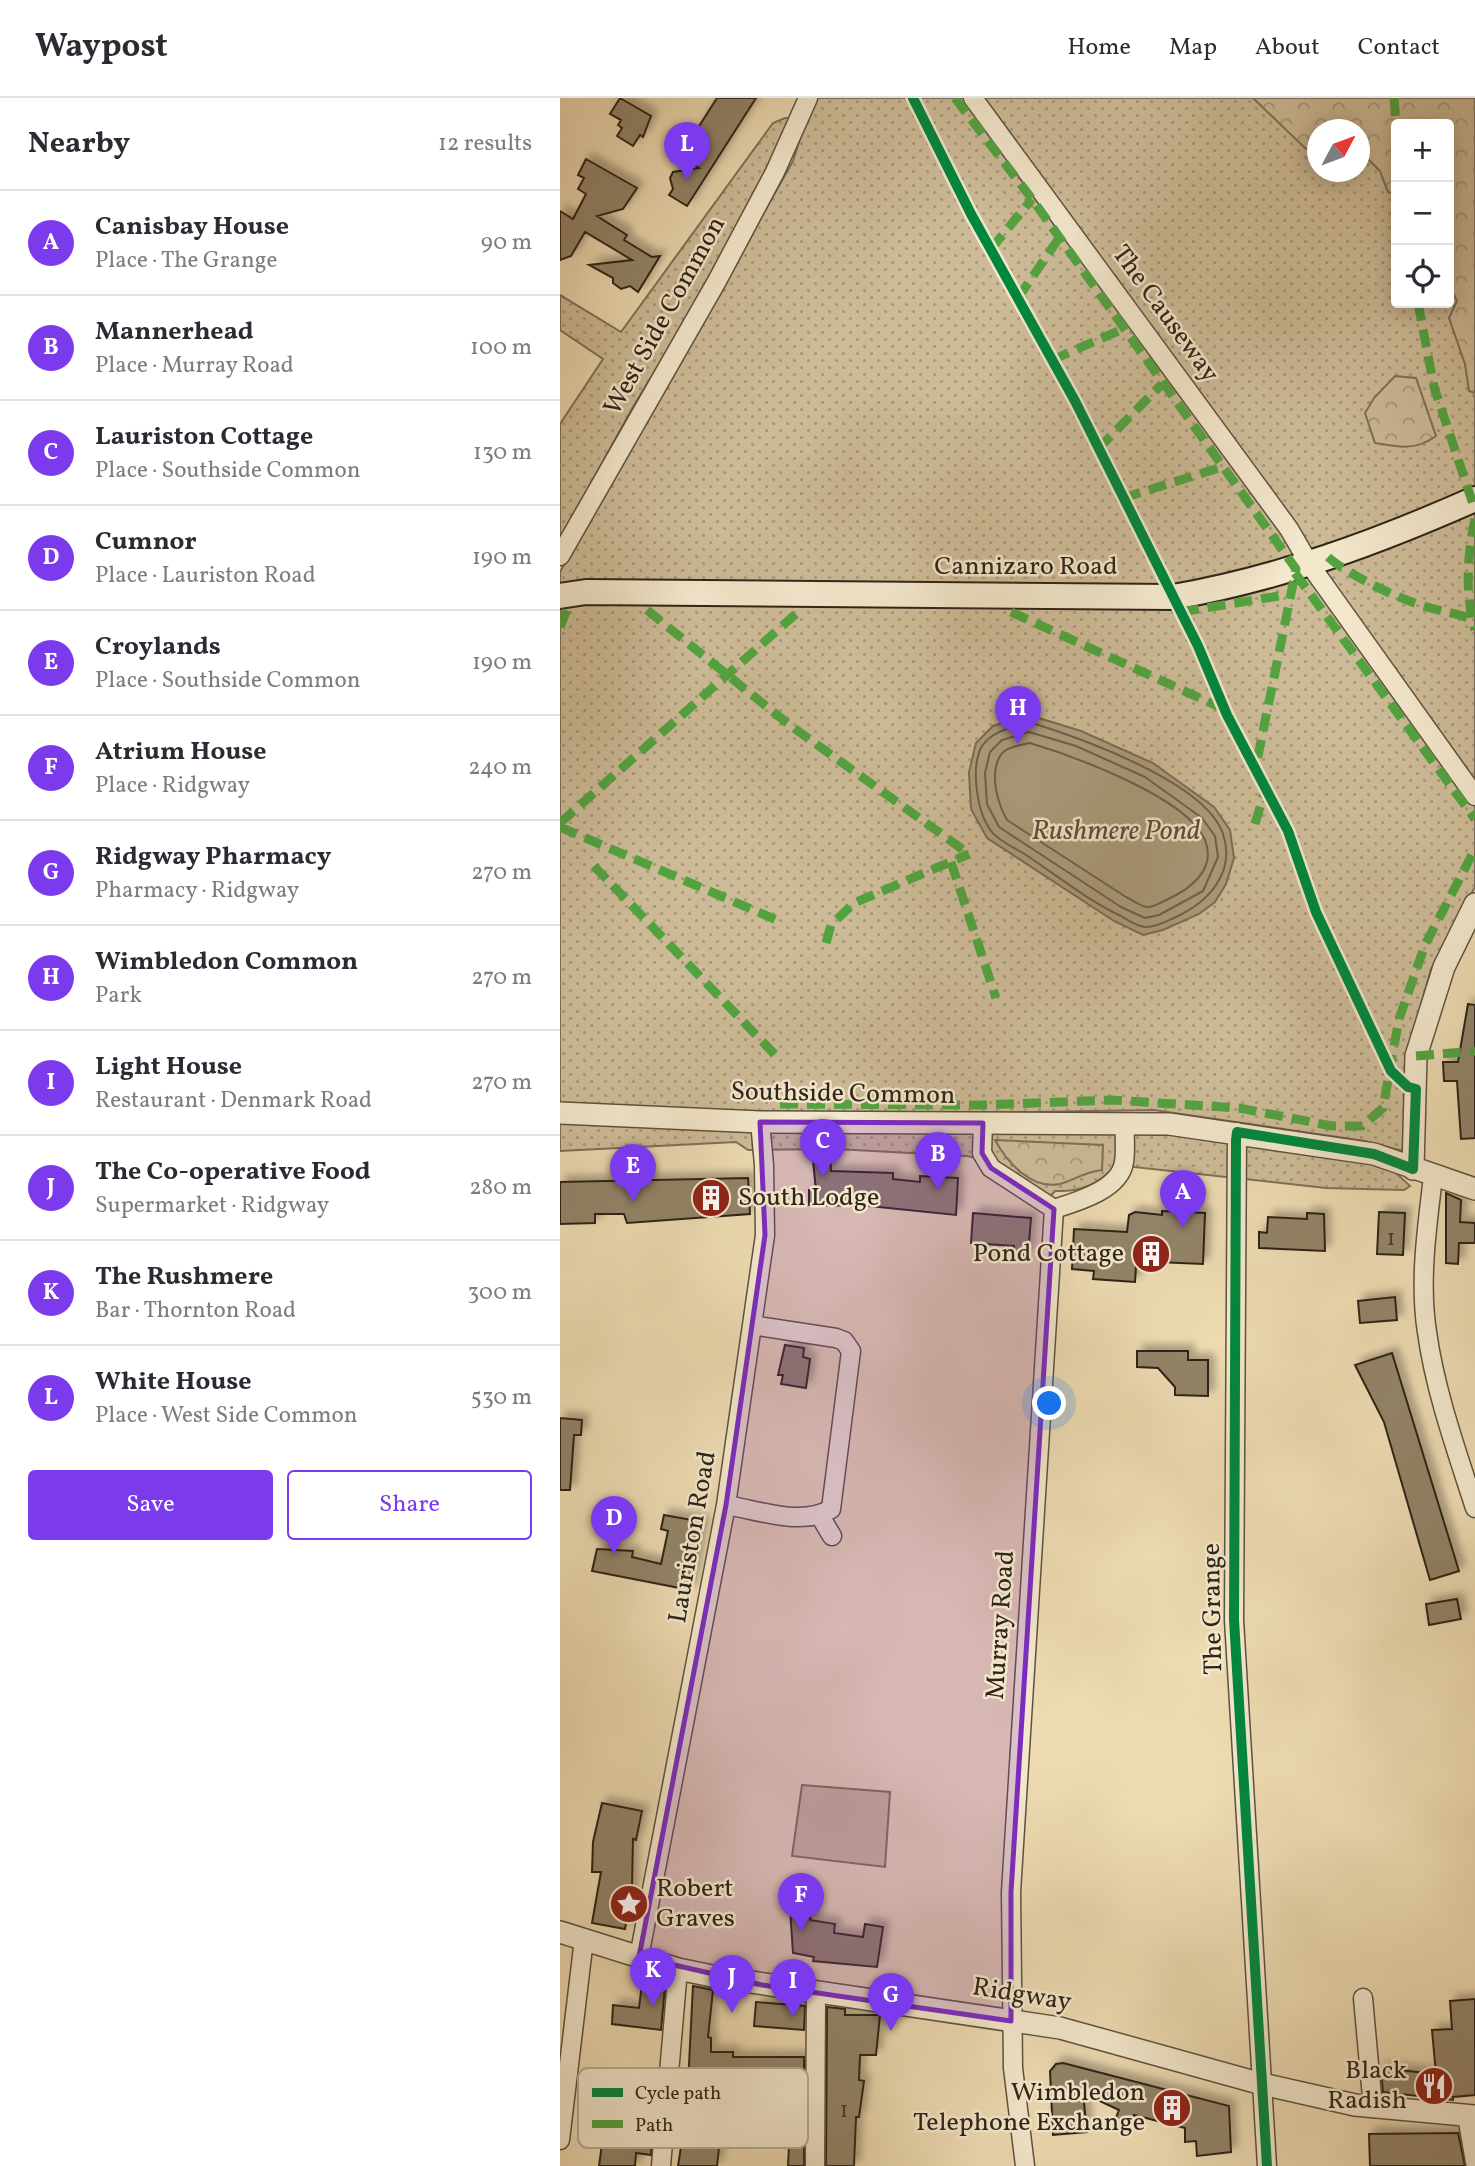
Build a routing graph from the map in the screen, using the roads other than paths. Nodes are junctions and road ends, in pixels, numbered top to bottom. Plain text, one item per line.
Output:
1 (808, 98) edge
2 (973, 98) edge
3 (1475, 499) edge
4 (560, 556) edge
5 (1310, 565) junction
6 (560, 596) edge
7 (1475, 796) edge
8 (1475, 905) edge
9 (560, 1113) edge
10 (760, 1122) junction
11 (983, 1123) junction
12 (1125, 1124) junction
13 (1237, 1132) junction
14 (1413, 1169) junction
15 (1433, 1177) junction
16 (1475, 1189) edge
17 (1054, 1209) junction
18 (752, 1325) junction
19 (726, 1505) junction
20 (1475, 1508) edge
21 (820, 1516) junction
22 (832, 1536) dead end
23 (560, 1932) edge
24 (584, 1939) junction
25 (639, 1957) junction
26 (678, 1969) junction
27 (816, 1994) junction
28 (1363, 1998) dead end
29 (1011, 2021) junction
30 (672, 2068) edge
31 (1262, 2084) junction
32 (1373, 2108) junction
33 (1471, 2116) edge
34 (560, 2140) edge
35 (663, 2148) edge
36 (1475, 2162) edge
37 (661, 2166) edge
38 (815, 2166) edge
39 (1025, 2166) edge
40 (1266, 2166) edge

1 - 4 street, West Side Common
2 - 5 street, The Causeway
3 - 5 main road, Cannizaro Road
5 - 6 main road, Cannizaro Road
5 - 7 street, The Causeway
8 - 14 street
9 - 10 street, Southside Common
10 - 11 street, Southside Common
10 - 18 street, Lauriston Road
11 - 12 street, Southside Common
11 - 17 street
12 - 13 street, Southside Common
12 - 17 street
13 - 14 street, Southside Common
13 - 31 street, The Grange
14 - 15 street, Southside Common
15 - 16 street, Southside Common
15 - 20 street
17 - 29 street, Murray Road
18 - 19 street, Lauriston Road
18 - 21 street
19 - 21 street
19 - 25 street, Lauriston Road
21 - 22 street
23 - 24 street, Ridgway
24 - 25 street, Ridgway
24 - 34 street
25 - 26 street, Ridgway
26 - 27 street, Ridgway
26 - 30 street
27 - 29 street, Ridgway
27 - 38 street
28 - 32 street
29 - 31 street, Ridgway
29 - 39 street, Murray Road
31 - 32 street, Ridgway
31 - 40 street, The Grange
32 - 33 street, Ridgway
33 - 36 street
35 - 37 street

